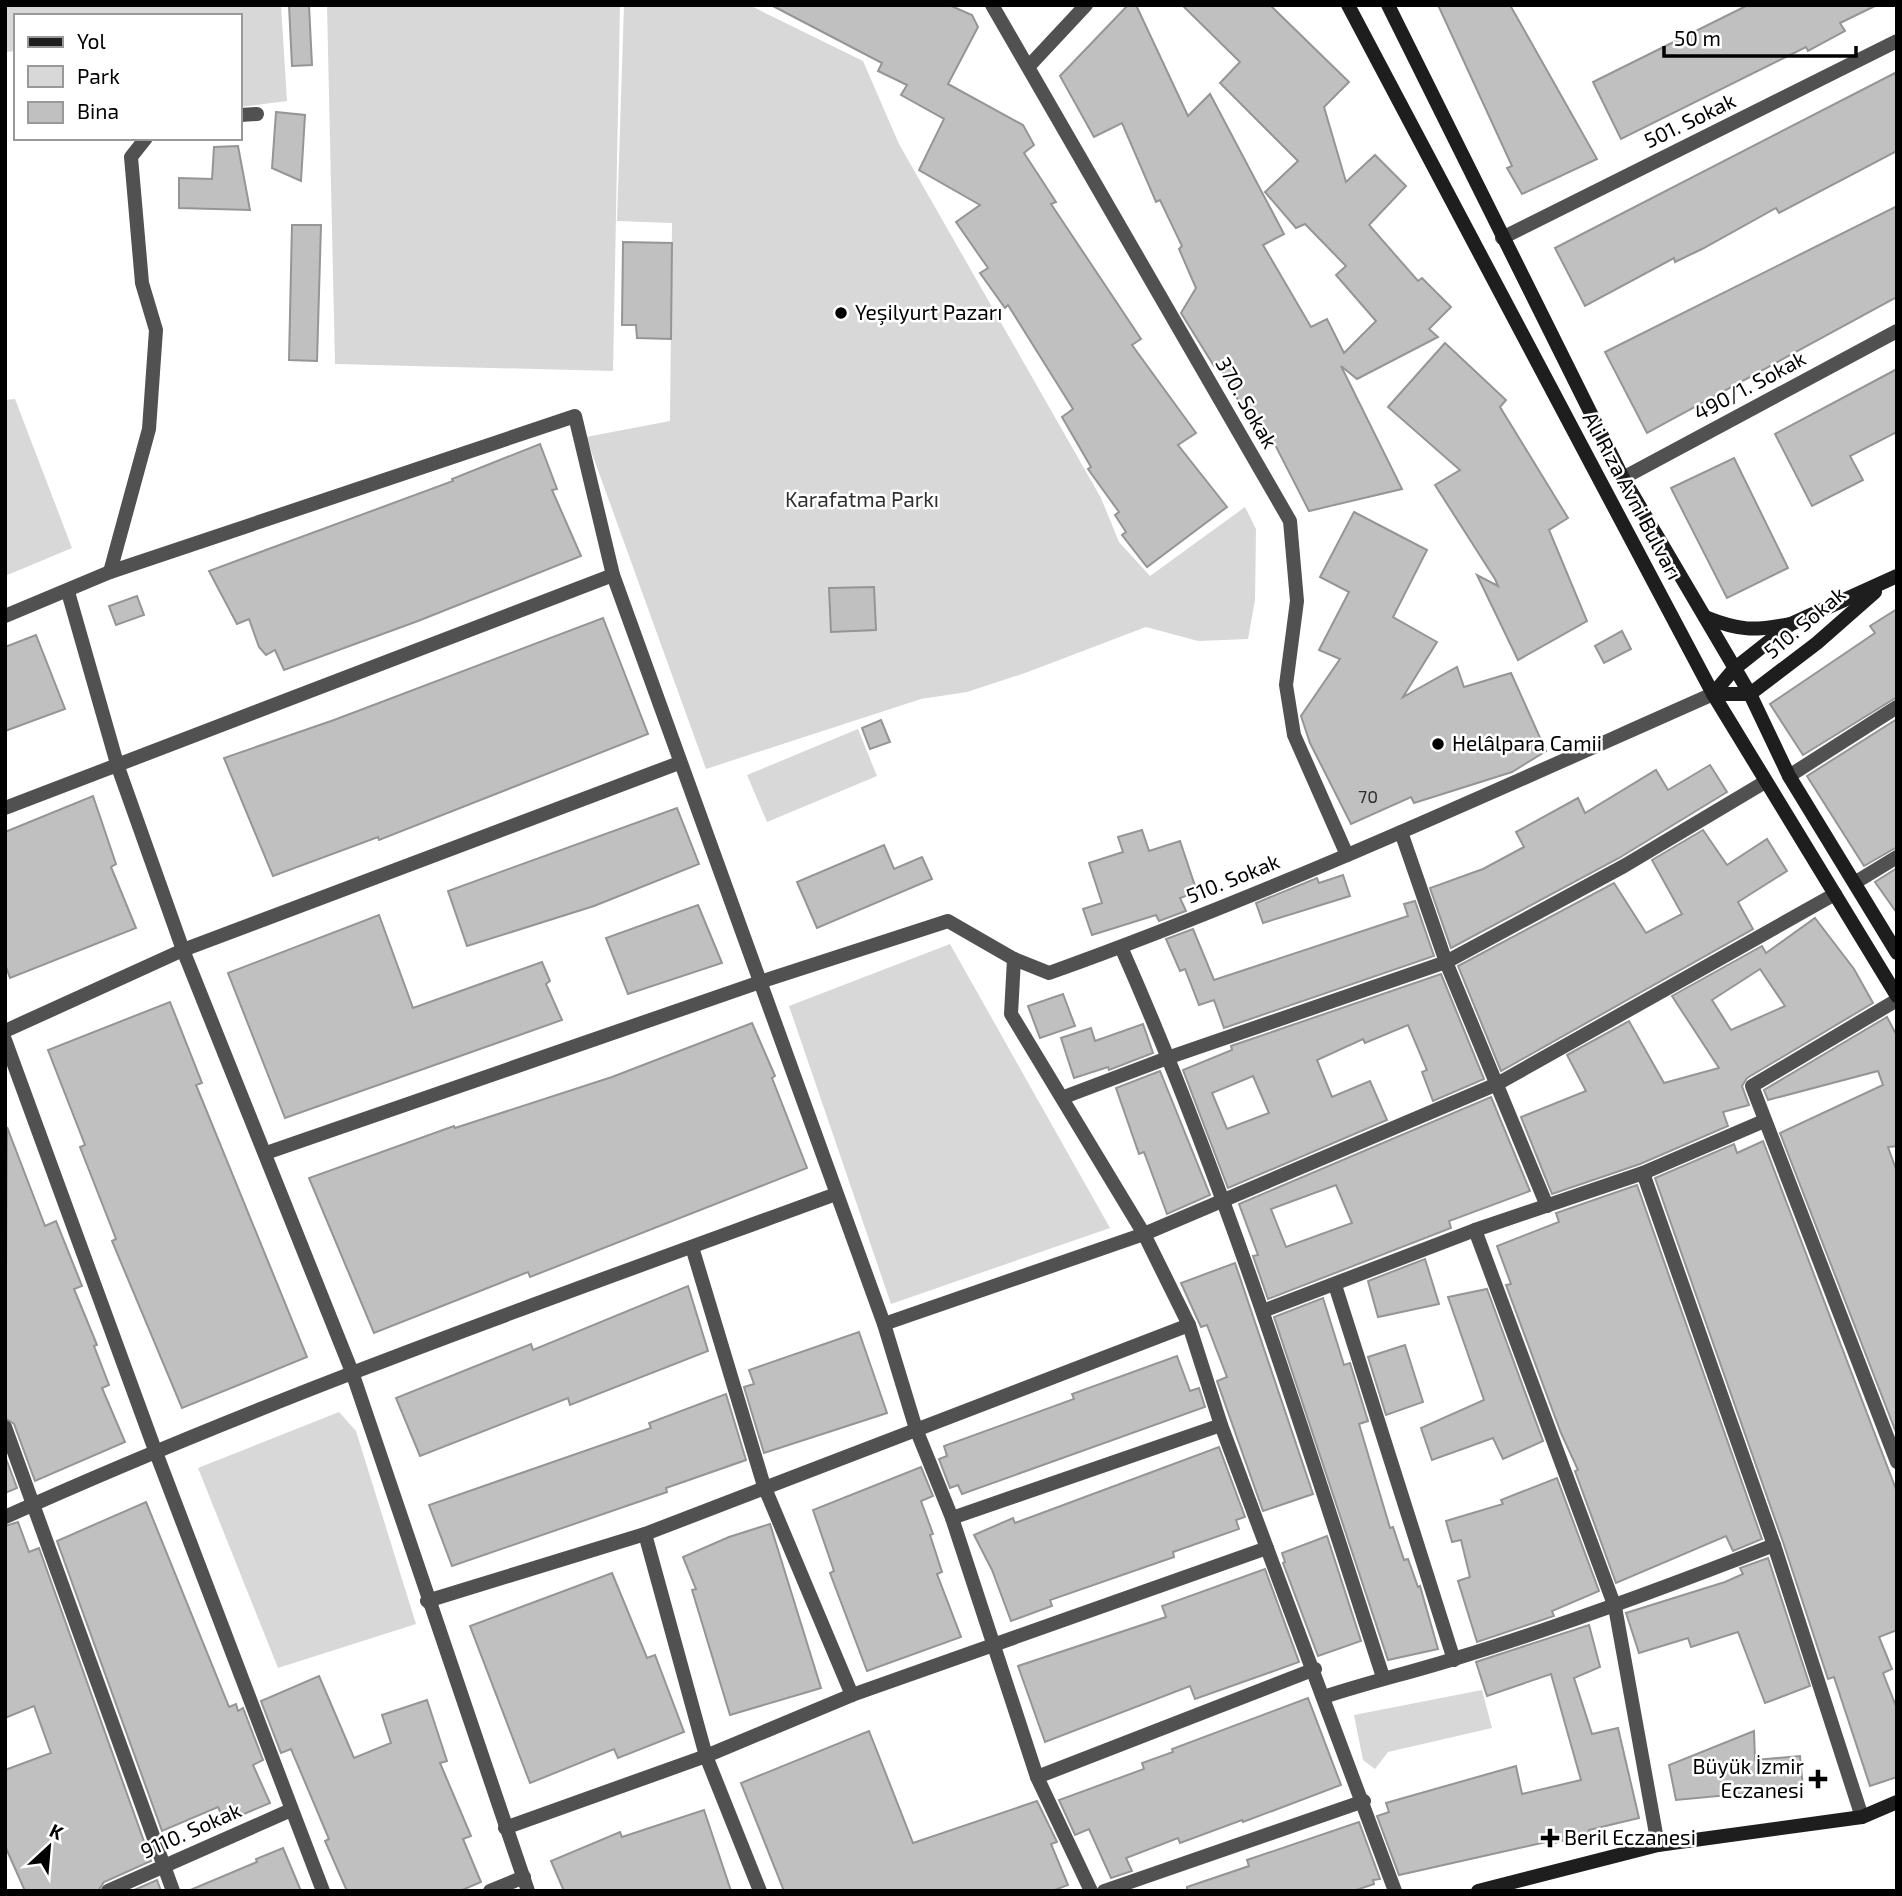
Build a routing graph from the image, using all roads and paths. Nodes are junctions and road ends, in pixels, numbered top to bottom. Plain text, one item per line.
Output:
1 (992, 5) edge
2 (1086, 5) edge
3 (1348, 5) edge
4 (1388, 5) edge
5 (1897, 41) edge
6 (1028, 66) junction
7 (257, 114) dead end
8 (242, 116) edge
9 (144, 140) edge
10 (1502, 238) junction
11 (1897, 331) edge
12 (1623, 478) junction
13 (110, 572) junction
14 (613, 575) junction
15 (1892, 579) edge
16 (68, 592) junction
17 (5, 616) edge
18 (1706, 617) junction
19 (1791, 624) junction
20 (1734, 669) junction
21 (1713, 694) junction
22 (1750, 694) junction
23 (1897, 707) edge
24 (679, 763) junction
25 (118, 767) junction
26 (1789, 776) junction
27 (1765, 782) junction
28 (5, 808) edge
29 (1401, 832) junction
30 (1347, 855) junction
31 (1897, 857) edge
32 (1856, 882) junction
33 (1835, 894) junction
34 (1121, 947) junction
35 (183, 950) junction
36 (1897, 953) edge
37 (1014, 959) junction
38 (1446, 962) junction
39 (763, 981) junction
40 (1897, 998) edge
41 (5, 1031) edge
42 (5, 1040) edge
43 (1170, 1057) junction
44 (1497, 1084) junction
45 (1064, 1097) junction
46 (1764, 1121) junction
47 (266, 1153) junction
48 (1643, 1173) junction
49 (836, 1194) junction
50 (1222, 1201) junction
51 (1546, 1206) junction
52 (1475, 1230) junction
53 (1144, 1234) junction
54 (692, 1247) junction
55 (1335, 1285) junction
56 (1263, 1311) junction
57 (884, 1324) junction
58 (1189, 1325) junction
59 (352, 1372) junction
60 (1221, 1425) junction
61 (5, 1427) edge
62 (916, 1429) junction
63 (155, 1450) junction
64 (1897, 1462) edge
65 (764, 1486) junction
66 (33, 1504) junction
67 (5, 1517) edge
68 (952, 1518) junction
69 (645, 1534) junction
70 (1774, 1545) junction
71 (1267, 1548) junction
72 (428, 1601) junction
73 (1615, 1607) junction
74 (996, 1646) junction
75 (1454, 1660) junction
76 (1315, 1669) junction
77 (1383, 1677) junction
78 (852, 1695) junction
79 (1324, 1697) junction
80 (706, 1756) junction
81 (1037, 1777) junction
82 (1364, 1801) junction
83 (1897, 1802) edge
84 (291, 1810) junction
85 (1862, 1816) junction
86 (505, 1828) junction
87 (1658, 1845) junction
88 (164, 1866) junction
89 (526, 1884) edge
90 (108, 1891) edge
91 (173, 1891) edge
92 (323, 1891) edge
93 (490, 1891) edge
94 (760, 1891) edge
95 (1091, 1891) edge
96 (1104, 1891) edge
97 (1395, 1891) edge
98 (1478, 1891) edge

1 - 6 street, 370. Sokak
2 - 6 street
3 - 21 main road, Ali Rıza Avni Bulvarı
4 - 10 main road, Ali Rıza Avni Bulvarı
5 - 10 street, 501. Sokak
6 - 30 street, 370. Sokak
7 - 8 street
9 - 13 street
10 - 12 main road, Ali Rıza Avni Bulvarı
11 - 12 street, 490/1. Sokak
12 - 18 main road, Ali Rıza Avni Bulvarı
13 - 14 street
13 - 16 street
14 - 24 street
14 - 25 street
15 - 19 main road, 510. Sokak
15 - 22 main road, 510. Sokak
16 - 17 street
16 - 25 street
18 - 19 main road
18 - 20 main road, Ali Rıza Avni Bulvarı
19 - 20 main road, 510. Sokak
20 - 21 main road, 510. Sokak
20 - 22 main road, Ali Rıza Avni Bulvarı
21 - 22 main road
21 - 27 main road, Ali Rıza Avni Bulvarı
21 - 29 street, 510. Sokak
22 - 26 main road, Ali Rıza Avni Bulvarı
23 - 26 street
24 - 35 street
24 - 39 street
25 - 28 street
25 - 35 street
26 - 32 main road, Ali Rıza Avni Bulvarı
27 - 33 main road, Ali Rıza Avni Bulvarı
27 - 38 street
29 - 30 street, 510. Sokak
29 - 38 street
30 - 34 street, 510. Sokak
31 - 32 street
32 - 36 main road, Ali Rıza Avni Bulvarı
33 - 40 main road, Ali Rıza Avni Bulvarı
33 - 44 street
34 - 37 street, 510. Sokak
34 - 43 street
35 - 41 street
35 - 47 street
37 - 39 street, 510. Sokak
37 - 45 street
38 - 43 street
38 - 44 street
39 - 47 street, 510. Sokak
39 - 49 street
40 - 46 street
42 - 63 street
43 - 45 street
43 - 50 street
44 - 50 street
44 - 51 street
45 - 53 street
46 - 48 street
46 - 64 street
47 - 59 street
48 - 51 street
48 - 70 street
49 - 54 street
49 - 57 street
50 - 53 street
50 - 56 street
51 - 52 street
52 - 55 street
52 - 73 street
53 - 57 street
53 - 58 street
54 - 59 street
54 - 65 street
55 - 56 street
55 - 75 street
56 - 77 street
57 - 62 street
58 - 60 street
58 - 62 street
59 - 63 street
59 - 72 street
60 - 68 street
60 - 71 street
61 - 66 street
62 - 65 street
62 - 68 street
63 - 66 street
63 - 84 street
65 - 69 street
65 - 78 street
66 - 67 street
66 - 88 street
68 - 74 street
69 - 72 street
69 - 80 street
70 - 73 street
70 - 85 street
71 - 74 street
71 - 76 street
72 - 86 street
73 - 75 street
73 - 87 street
74 - 78 street
74 - 81 street
75 - 77 street
76 - 79 street
76 - 81 street
77 - 79 street
78 - 80 street
79 - 82 street
80 - 86 street
80 - 94 street
81 - 95 street
82 - 96 street
82 - 97 street
83 - 85 main road
84 - 88 street, 9110. Sokak
84 - 92 street
85 - 87 main road
86 - 89 street
87 - 98 main road
88 - 90 street, 9110. Sokak
88 - 91 street
89 - 93 street

